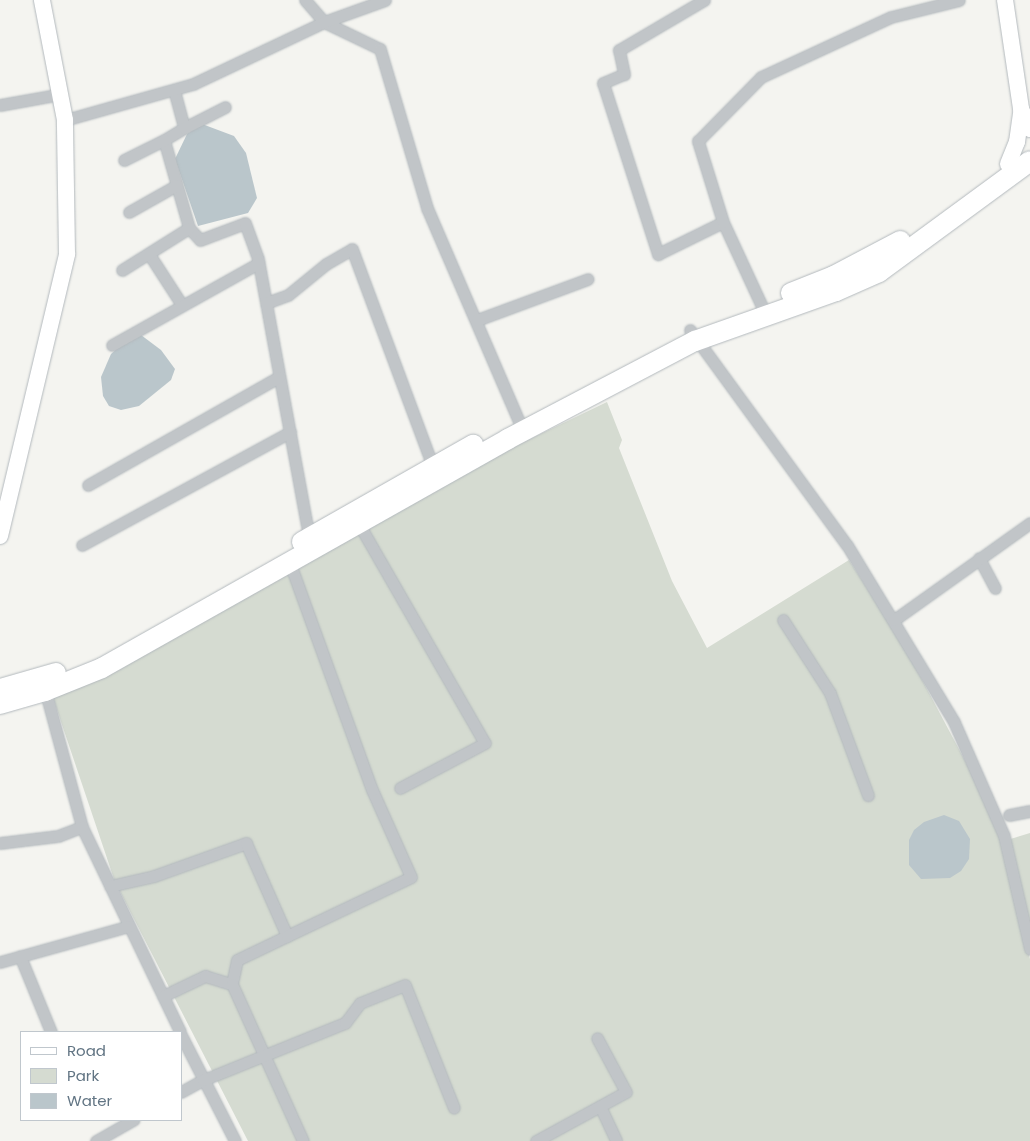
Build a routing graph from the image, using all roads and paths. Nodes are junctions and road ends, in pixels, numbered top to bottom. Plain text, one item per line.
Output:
1 (42, 0) edge
2 (305, 0) edge
3 (385, 0) edge
4 (704, 0) edge
5 (958, 0) edge
6 (1005, 0) edge
7 (324, 22) junction
8 (174, 90) junction
9 (62, 94) junction
10 (0, 105) edge
11 (225, 107) dead end
12 (1021, 109) junction
13 (65, 120) junction
14 (184, 128) junction
15 (1030, 129) edge
16 (164, 140) junction
17 (1030, 149) edge
18 (124, 160) dead end
19 (1030, 161) edge
20 (1008, 164) junction
21 (177, 185) junction
22 (129, 212) dead end
23 (723, 222) junction
24 (189, 228) junction
25 (148, 254) junction
26 (259, 263) junction
27 (122, 270) dead end
28 (588, 279) dead end
29 (266, 303) junction
30 (182, 306) junction
31 (763, 309) junction
32 (477, 320) junction
33 (693, 335) junction
34 (112, 345) dead end
35 (279, 377) junction
36 (520, 426) junction
37 (290, 432) junction
38 (433, 467) junction
39 (88, 485) dead end
40 (356, 519) junction
41 (1030, 523) edge
42 (0, 534) edge
43 (310, 537) junction
44 (82, 545) dead end
45 (979, 558) junction
46 (290, 564) junction
47 (995, 588) dead end
48 (783, 620) dead end
49 (894, 620) junction
50 (44, 684) junction
51 (0, 689) edge
52 (0, 704) edge
53 (400, 788) dead end
54 (868, 795) dead end
55 (1030, 811) edge
56 (1008, 816) dead end
57 (82, 827) junction
58 (0, 843) edge
59 (110, 886) junction
60 (129, 926) junction
61 (287, 936) junction
62 (1030, 949) edge
63 (20, 956) junction
64 (0, 962) edge
65 (232, 984) junction
66 (163, 996) junction
67 (51, 1031) edge
68 (180, 1031) edge
69 (182, 1036) edge
70 (597, 1038) dead end
71 (264, 1054) junction
72 (203, 1080) junction
73 (182, 1091) edge
74 (600, 1106) junction
75 (454, 1108) dead end
76 (131, 1121) edge
77 (96, 1141) edge
78 (235, 1141) edge
79 (303, 1141) edge
80 (536, 1141) edge
81 (616, 1141) edge

1 - 9 street
2 - 7 street
3 - 7 street
4 - 23 street
5 - 23 street
6 - 12 street
7 - 8 street
7 - 32 street
8 - 13 street
8 - 14 street
9 - 10 street
9 - 13 street
11 - 14 street
12 - 15 street
12 - 20 street
13 - 42 street
14 - 16 street
16 - 18 street
16 - 21 street
17 - 20 highway
19 - 31 highway
20 - 31 highway
21 - 22 street
21 - 24 street
23 - 31 street
24 - 25 street
24 - 26 street
25 - 27 street
25 - 30 street
26 - 29 street
26 - 30 street
28 - 32 street
29 - 35 street
29 - 38 street
30 - 34 street
31 - 33 highway
32 - 36 street
33 - 36 highway
33 - 49 street
35 - 37 street
35 - 39 street
36 - 38 highway
36 - 40 highway
37 - 43 street
37 - 44 street
38 - 40 highway
40 - 43 highway
40 - 46 highway
40 - 53 street
41 - 45 street
43 - 50 highway
45 - 47 street
45 - 49 street
46 - 50 highway
46 - 61 street
48 - 54 street
49 - 62 street
50 - 51 highway
50 - 52 highway
50 - 57 street
55 - 56 street
57 - 58 street
57 - 59 street
59 - 60 street
59 - 61 street
60 - 63 street
60 - 66 street
61 - 65 street
63 - 64 street
63 - 67 street
65 - 66 street
65 - 71 street
66 - 68 street
69 - 72 street
70 - 74 street
71 - 72 street
71 - 75 street
71 - 79 street
72 - 73 street
72 - 78 street
74 - 80 street
74 - 81 street
76 - 77 street

